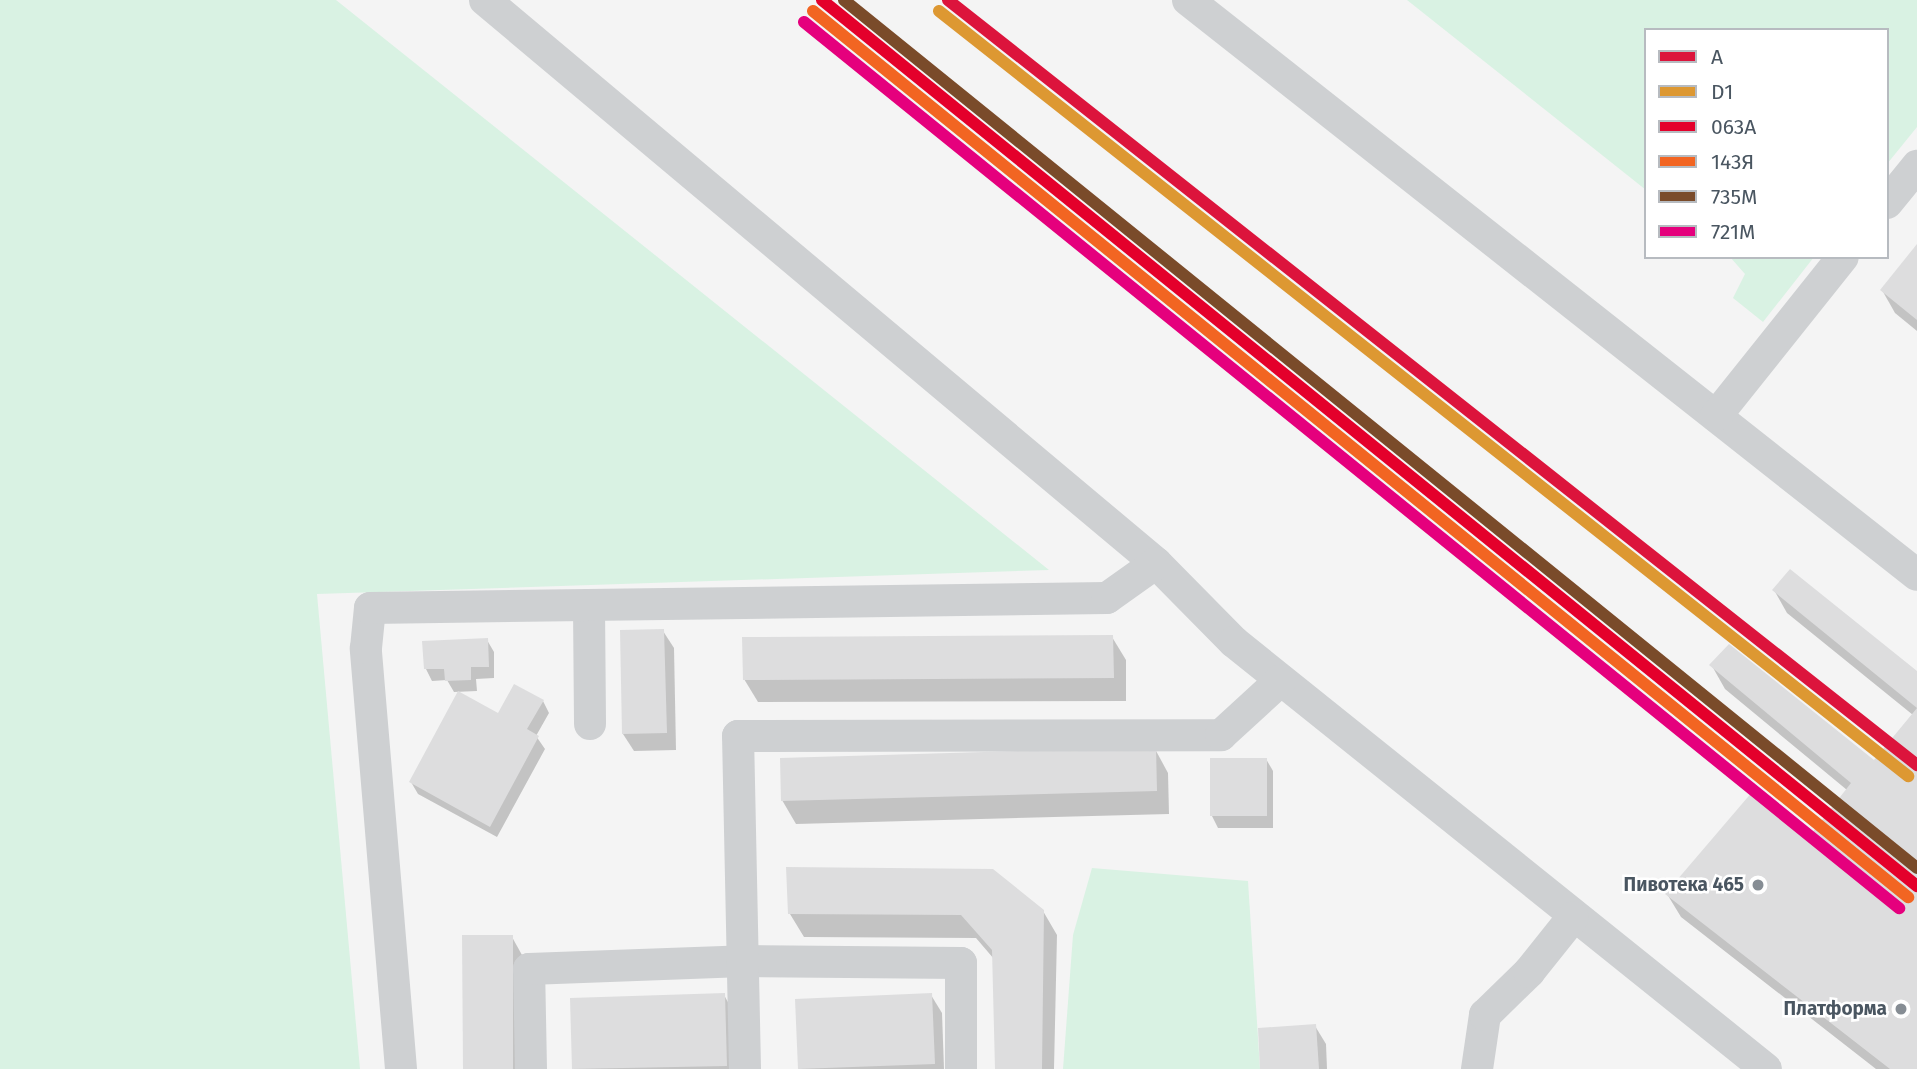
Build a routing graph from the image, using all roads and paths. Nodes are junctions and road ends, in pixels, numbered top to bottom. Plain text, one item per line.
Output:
1 (485, 0) edge
2 (1188, 0) edge
3 (1917, 166) edge
4 (1889, 201) edge
5 (1841, 259) edge
6 (1716, 415) junction
7 (1156, 563) junction
8 (1917, 575) edge
9 (589, 607) junction
10 (1281, 680) junction
11 (590, 724) dead end
12 (1573, 917) junction
13 (744, 961) junction
14 (401, 1069) edge
15 (531, 1069) edge
16 (745, 1069) edge
17 (961, 1069) edge
18 (1477, 1069) edge
19 (1766, 1069) edge

1 - 7 street
2 - 6 street
3 - 4 street
5 - 6 street
6 - 8 street
7 - 9 street
7 - 10 street
9 - 11 street
9 - 14 street
10 - 12 street
10 - 13 street
12 - 18 street
12 - 19 street
13 - 15 street
13 - 16 street
13 - 17 street

